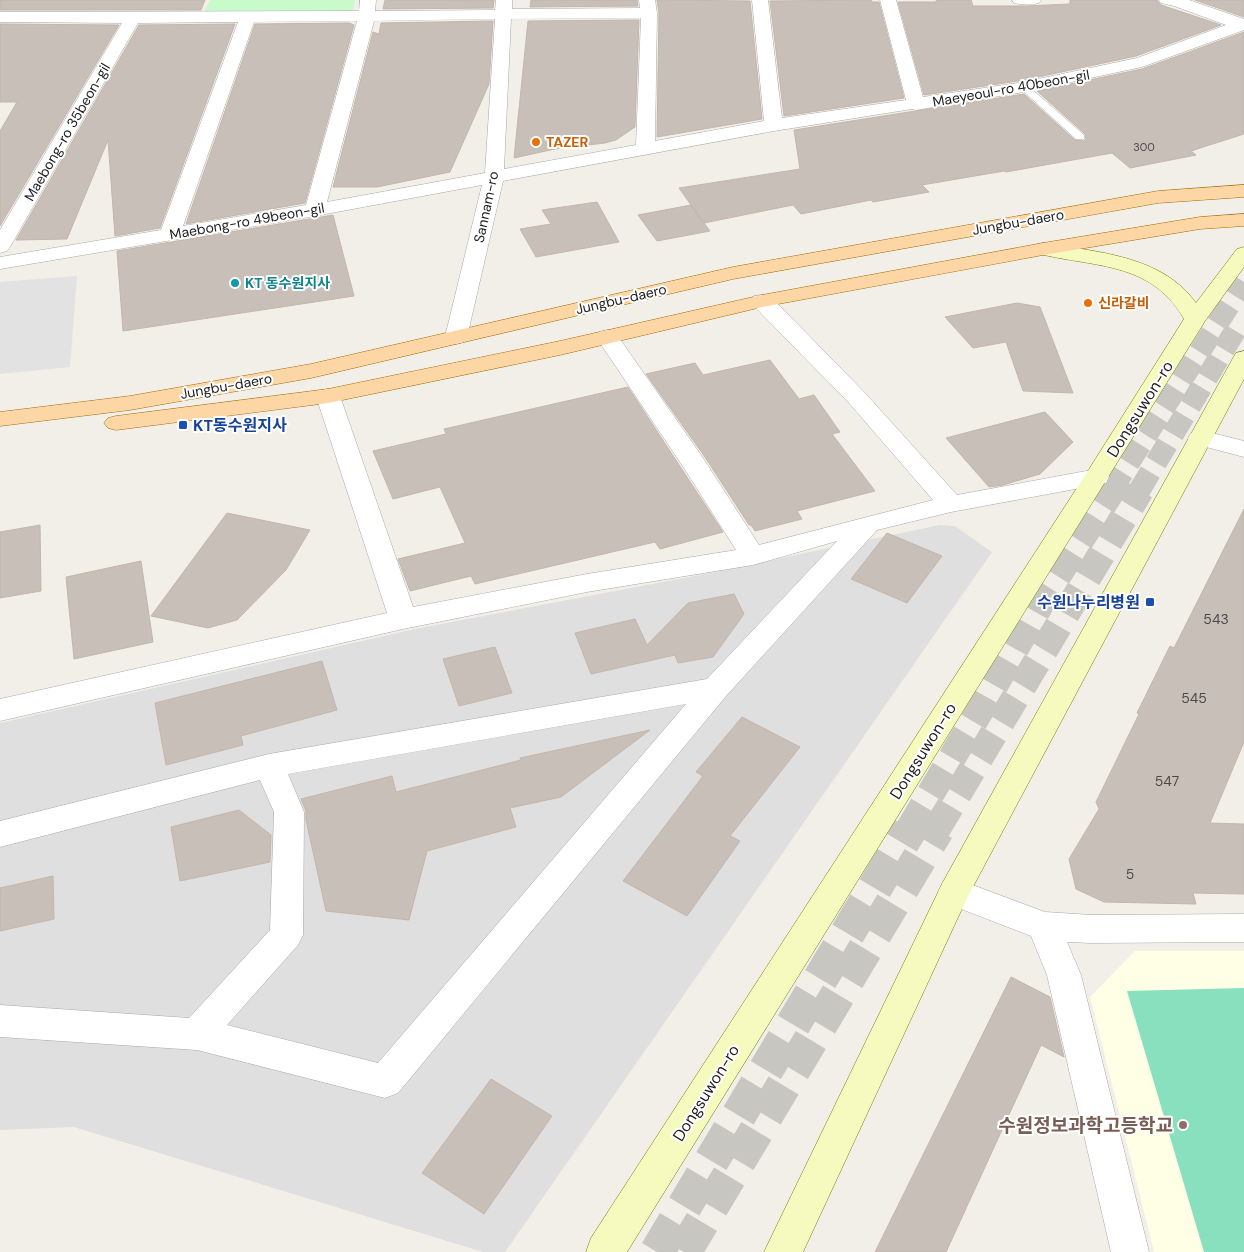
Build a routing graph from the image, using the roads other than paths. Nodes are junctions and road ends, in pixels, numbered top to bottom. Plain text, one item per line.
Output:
1 (16, 0) edge
2 (760, 0) edge
3 (888, 0) edge
4 (1020, 0) edge
5 (1033, 0) edge
6 (1166, 0) edge
7 (648, 6) edge
8 (504, 7) edge
9 (368, 8) edge
10 (248, 16) junction
11 (133, 18) junction
12 (2, 20) edge
13 (1243, 25) edge
14 (1024, 87) junction
15 (916, 104) junction
16 (774, 125) junction
17 (1080, 137) dead end
18 (645, 149) junction
19 (494, 176) junction
20 (1244, 176) edge
21 (1244, 191) edge
22 (1158, 197) junction
23 (315, 210) junction
24 (1244, 220) edge
25 (170, 234) junction
26 (0, 247) edge
27 (1043, 249) junction
28 (1244, 253) edge
29 (0, 263) edge
30 (762, 301) junction
31 (1195, 319) junction
32 (456, 337) junction
33 (607, 337) junction
34 (1244, 358) edge
35 (328, 396) junction
36 (0, 419) edge
37 (0, 438) edge
38 (1200, 438) junction
39 (1244, 449) edge
40 (1097, 477) junction
41 (951, 504) junction
42 (868, 524) junction
43 (753, 556) junction
44 (403, 619) junction
45 (716, 688) junction
46 (0, 710) edge
47 (269, 766) junction
48 (0, 834) edge
49 (954, 892) junction
50 (1044, 926) junction
51 (1244, 928) edge
52 (0, 1021) edge
53 (197, 1034) junction
54 (605, 1252) edge
55 (783, 1252) edge
56 (1130, 1252) edge

1 - 12 street
2 - 16 street
3 - 15 street
4 - 5 street
6 - 13 street, Maeyeoul-ro 40beon-gil
7 - 8 street
7 - 18 street
8 - 9 street
8 - 19 street, Sannam-ro
9 - 10 street
9 - 23 street
10 - 11 street
10 - 25 street
11 - 12 street
11 - 26 street, Maebong-ro 35beon-gil
13 - 14 street, Maeyeoul-ro 40beon-gil
14 - 15 street, Maeyeoul-ro 40beon-gil
14 - 17 lane
15 - 16 street, Maeyeoul-ro 40beon-gil
16 - 18 street, Maeyeoul-ro 40beon-gil
18 - 19 street, Maeyeoul-ro 40beon-gil
19 - 23 street, Maebong-ro 49beon-gil
19 - 32 street, Sannam-ro
20 - 22 main road
21 - 22 main road, Jungbu-daero
22 - 32 main road, Jungbu-daero
23 - 25 street, Maebong-ro 49beon-gil
24 - 27 main road, Jungbu-daero
25 - 29 street, Maebong-ro 49beon-gil
27 - 30 main road, Jungbu-daero
27 - 31 main road
28 - 31 main road, Dongsuwon-ro
30 - 33 main road, Jungbu-daero
30 - 41 street
31 - 40 main road, Dongsuwon-ro
32 - 36 main road, Jungbu-daero
33 - 35 main road, Jungbu-daero
33 - 43 street
34 - 38 main road
35 - 37 main road, Jungbu-daero
35 - 44 street
38 - 39 street
38 - 49 main road
40 - 41 street
40 - 54 main road, Dongsuwon-ro
41 - 42 street
42 - 43 street
42 - 45 street
43 - 44 street
44 - 46 street
45 - 47 street
45 - 53 street
47 - 48 street
47 - 53 street
49 - 50 street
49 - 55 main road
50 - 51 street
50 - 56 street
52 - 53 street

